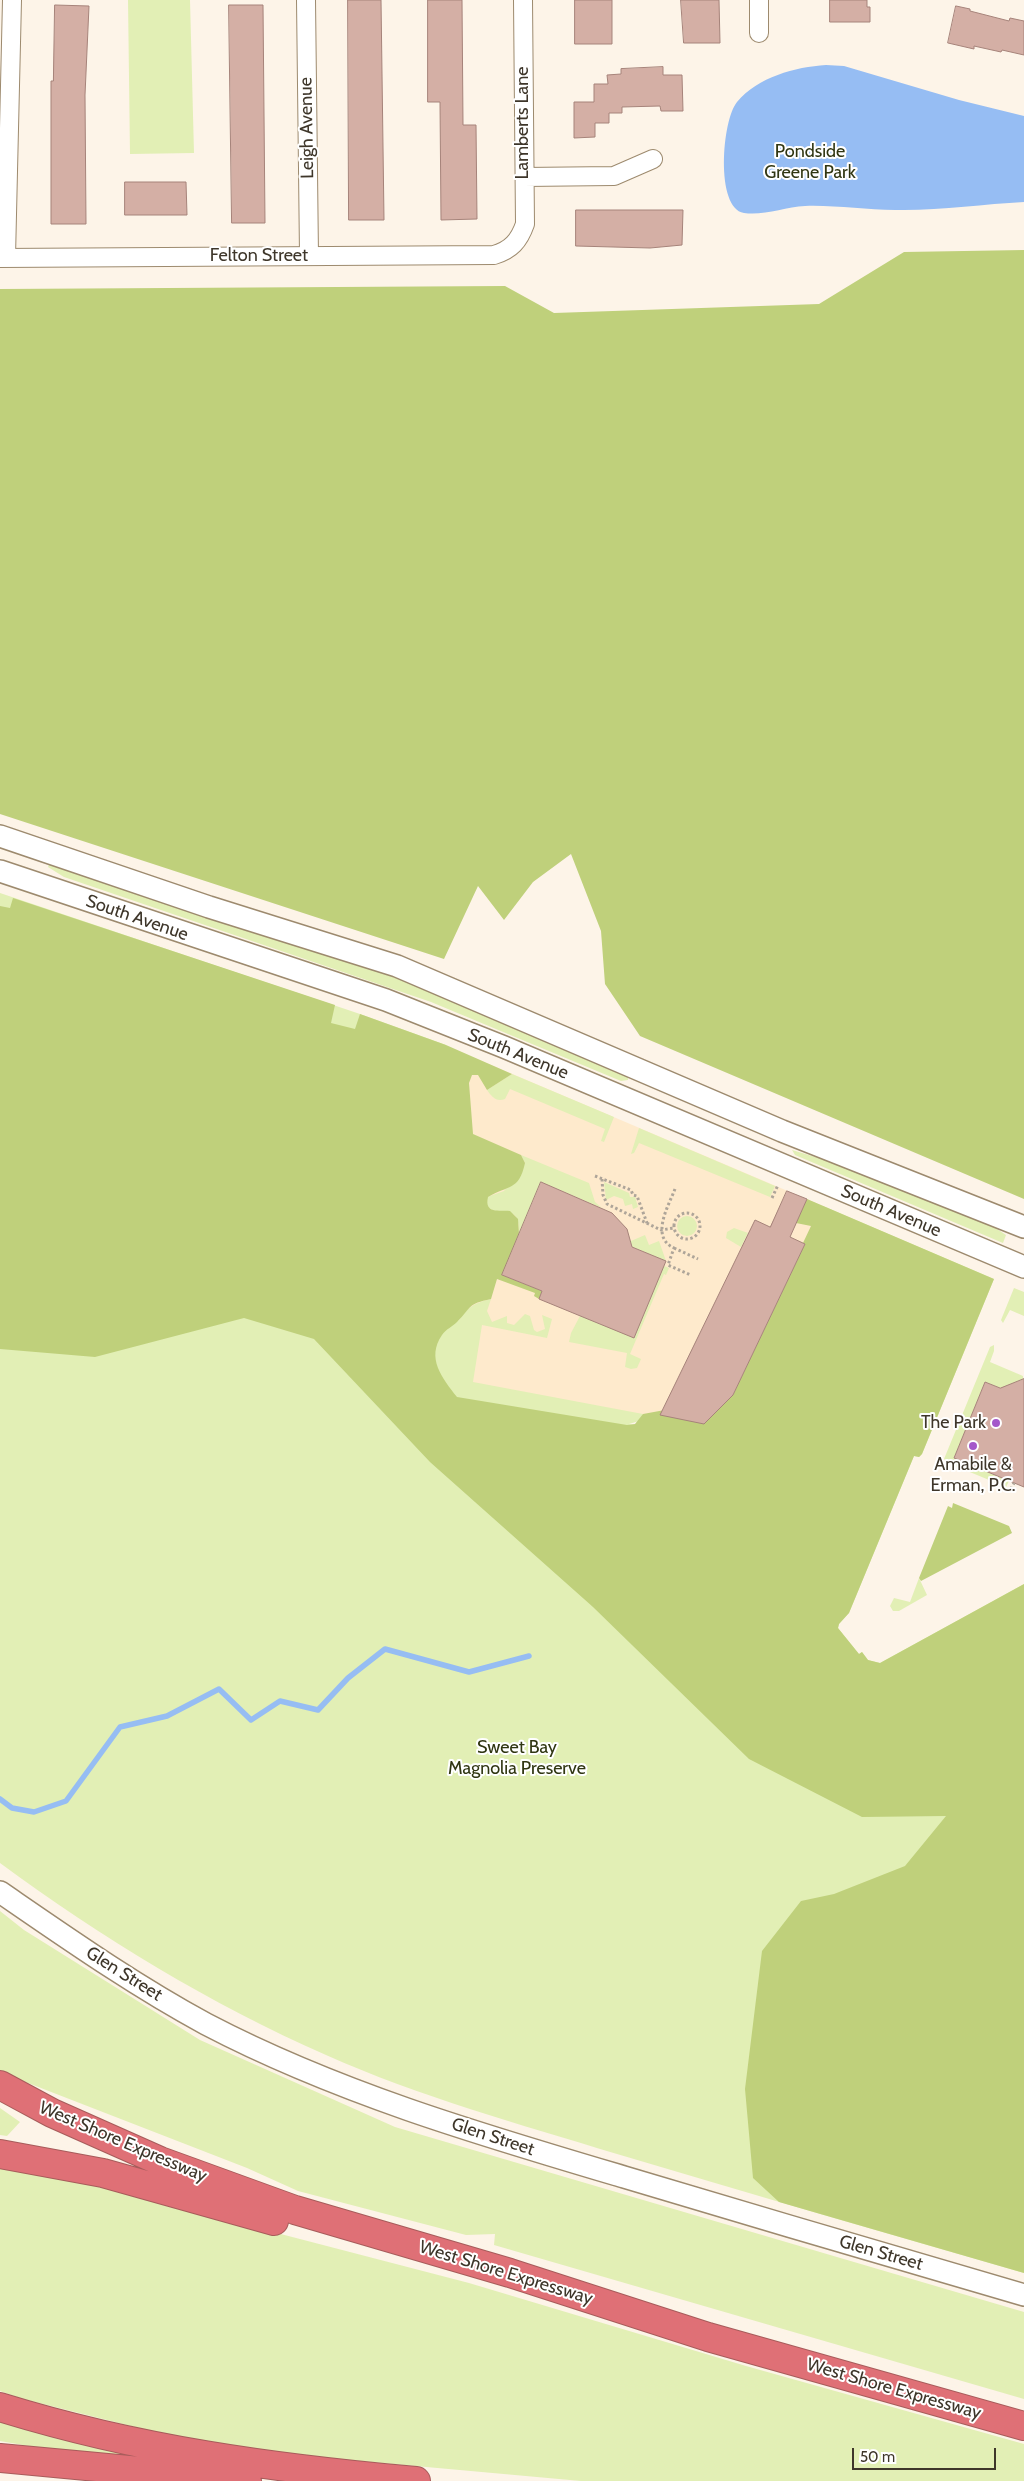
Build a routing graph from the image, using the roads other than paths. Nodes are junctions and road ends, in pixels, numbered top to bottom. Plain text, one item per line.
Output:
1 (12, 0) edge
2 (306, 0) edge
3 (522, 0) edge
4 (759, 0) edge
5 (759, 33) dead end
6 (653, 159) dead end
7 (524, 176) junction
8 (515, 244) joint
9 (309, 255) junction
10 (3, 258) edge
11 (0, 836) edge
12 (0, 871) edge
13 (1024, 1227) edge
14 (1024, 1267) edge
15 (0, 1892) edge
16 (0, 2086) edge
17 (0, 2154) edge
18 (1024, 2296) edge
19 (708, 2336) junction
20 (0, 2407) edge
21 (1024, 2426) edge
22 (0, 2458) edge
23 (247, 2481) edge
24 (416, 2481) edge

1 - 10 street
2 - 9 street, Leigh Avenue
3 - 7 street, Lamberts Lane
4 - 5 street
6 - 7 street
7 - 8 street, Lamberts Lane
8 - 9 street, Felton Street
9 - 10 street, Felton Street
11 - 13 street, South Avenue
12 - 14 street, South Avenue
15 - 18 street, Glen Street
16 - 19 highway, West Shore Expressway
17 - 19 highway
19 - 21 highway, West Shore Expressway
20 - 24 highway
22 - 23 highway

